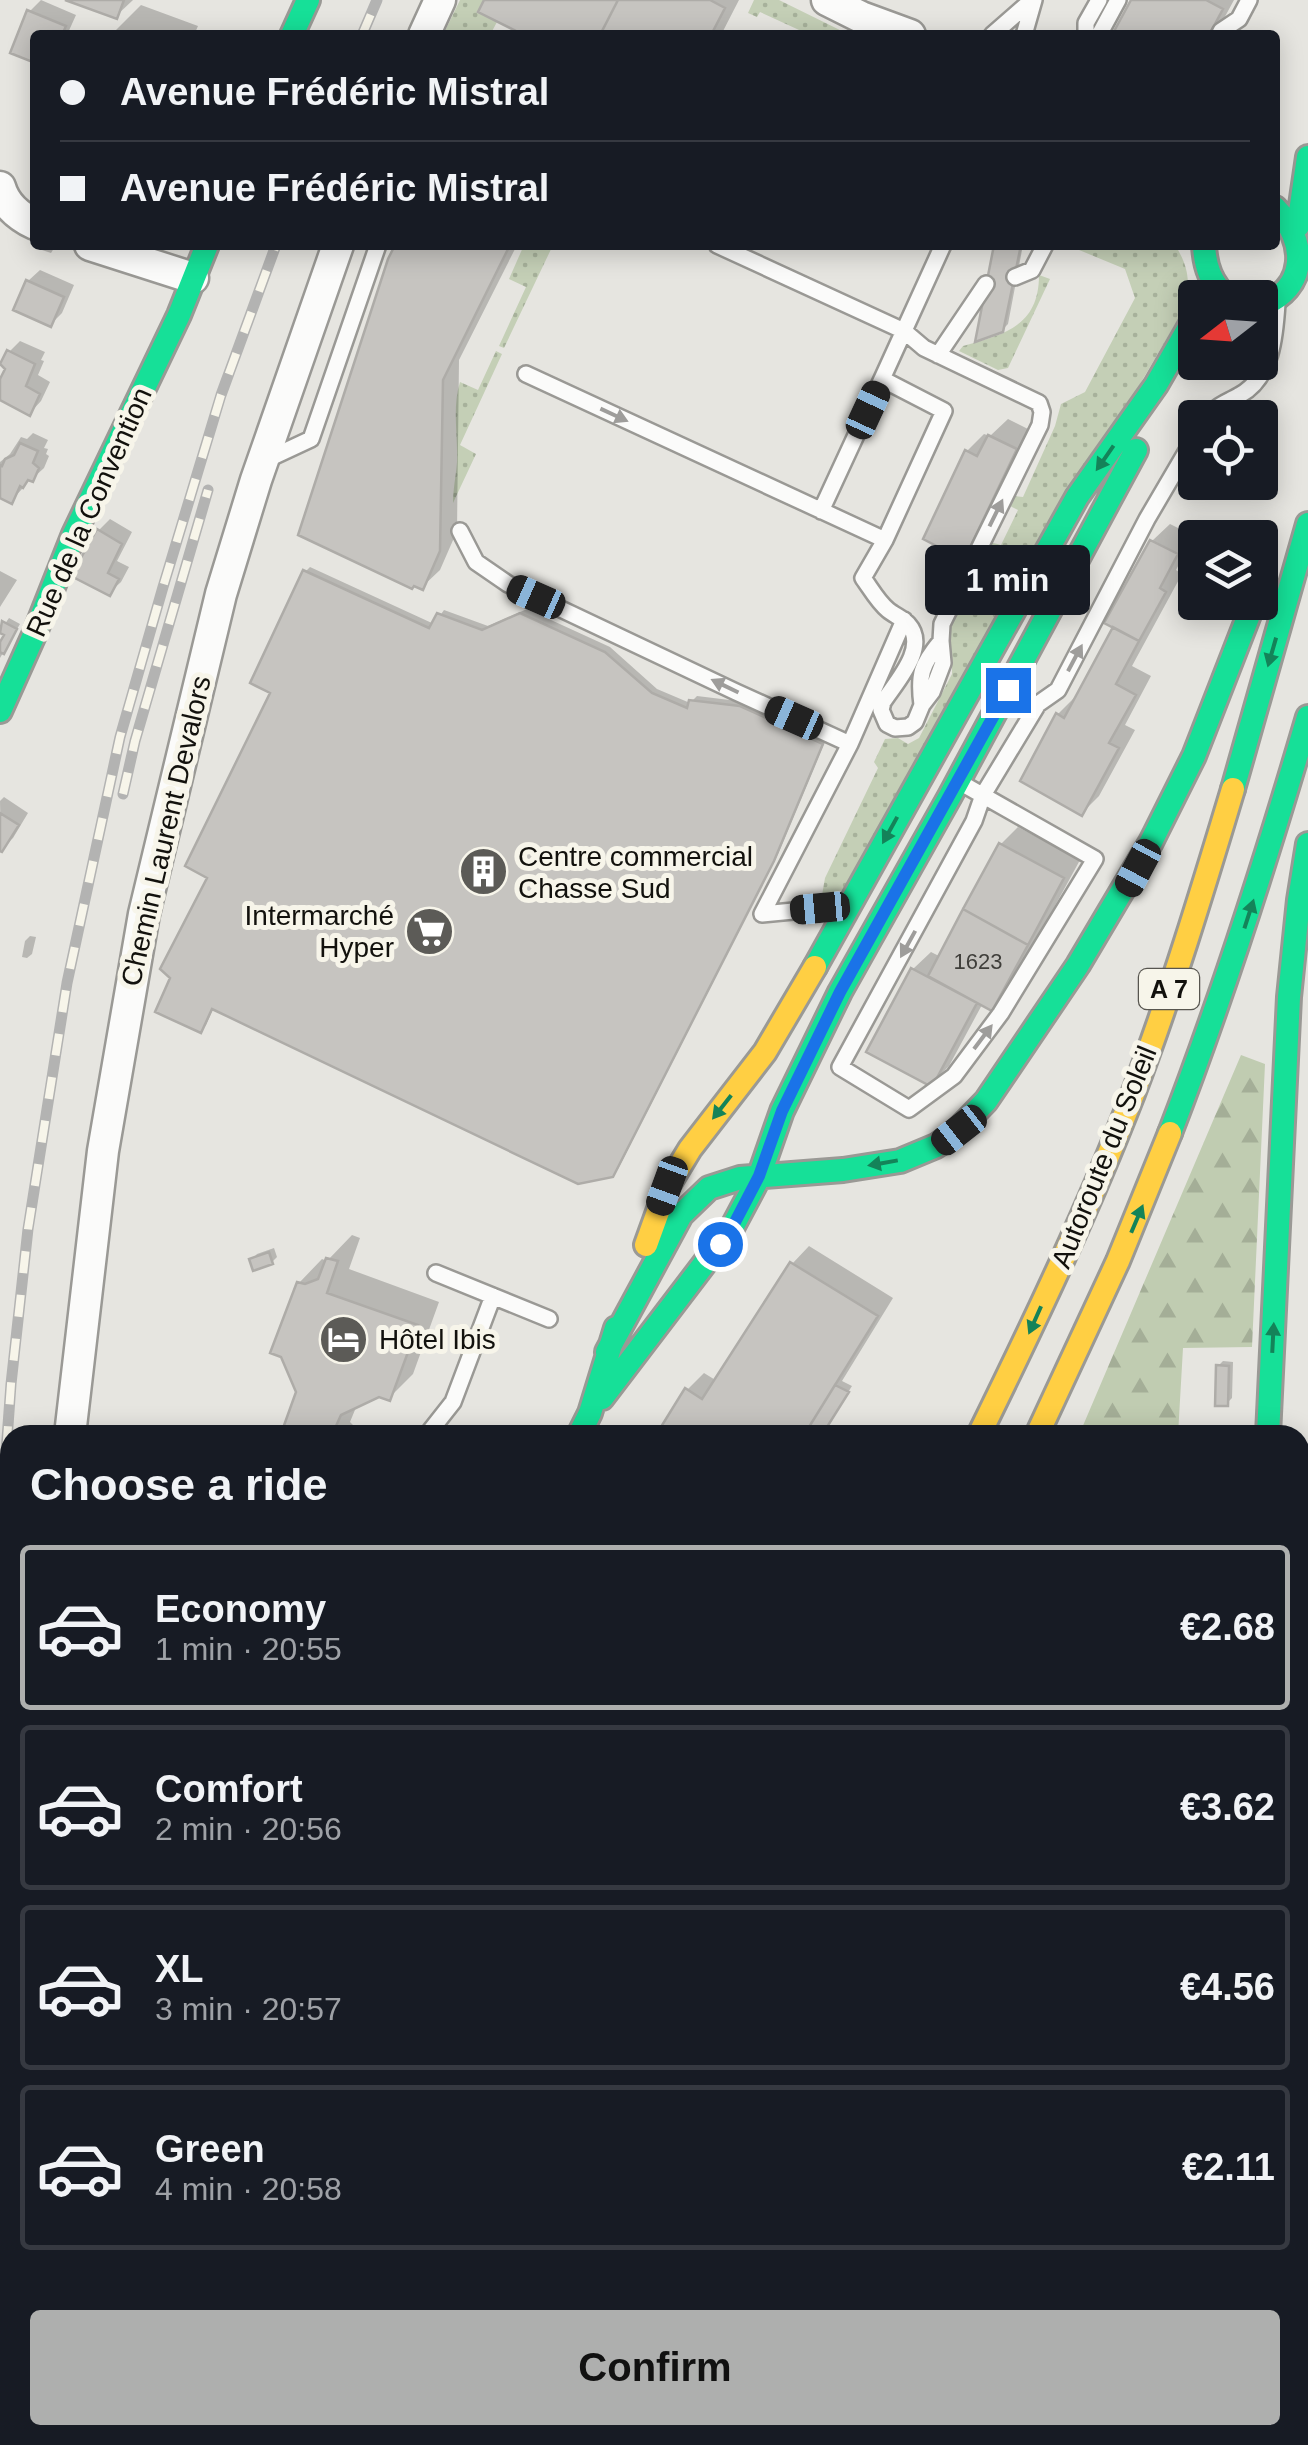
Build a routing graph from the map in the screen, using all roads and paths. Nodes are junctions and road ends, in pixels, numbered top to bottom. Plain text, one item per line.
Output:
1 (308, 0) edge
2 (440, 0) edge
3 (826, 0) edge
4 (1033, 0) edge
5 (1099, 0) edge
6 (1118, 0) edge
7 (1249, 0) edge
8 (861, 17) junction
9 (294, 30) edge
10 (426, 30) edge
11 (880, 30) edge
12 (896, 30) edge
13 (998, 30) edge
14 (1025, 30) edge
15 (1086, 30) edge
16 (1102, 30) edge
17 (1222, 30) edge
18 (1308, 135) edge
19 (1308, 158) edge
20 (1282, 173) dead end
21 (1, 198) edge
22 (1280, 211) edge
23 (30, 222) edge
24 (1298, 226) junction
25 (106, 250) edge
26 (205, 250) edge
27 (336, 250) edge
28 (376, 250) edge
29 (728, 250) edge
30 (940, 250) edge
31 (1042, 250) edge
32 (1203, 255) edge
33 (1015, 277) dead end
34 (194, 278) junction
35 (1202, 280) edge
36 (1211, 280) edge
37 (986, 284) dead end
38 (1278, 300) edge
39 (904, 331) junction
40 (1178, 347) edge
41 (938, 355) junction
42 (526, 374) dead end
43 (1178, 378) edge
44 (882, 380) junction
45 (1258, 380) edge
46 (1231, 400) edge
47 (263, 462) junction
48 (1178, 467) edge
49 (1308, 504) edge
50 (821, 511) junction
51 (1308, 524) edge
52 (460, 531) dead end
53 (885, 540) junction
54 (1278, 559) edge
55 (904, 620) junction
56 (1247, 620) edge
57 (0, 710) edge
58 (1308, 718) edge
59 (941, 739) junction
60 (850, 744) junction
61 (1300, 746) junction
62 (972, 756) junction
63 (918, 782) junction
64 (954, 789) junction
65 (1306, 791) edge
66 (984, 795) junction
67 (1308, 844) edge
68 (848, 906) junction
69 (770, 1145) junction
70 (824, 1170) junction
71 (759, 1176) junction
72 (681, 1215) junction
73 (733, 1226) junction
74 (436, 1272) dead end
75 (494, 1296) junction
76 (549, 1319) dead end
77 (607, 1352) junction
78 (590, 1413) junction
79 (71, 1425) edge
80 (435, 1425) edge
81 (585, 1425) edge
82 (984, 1425) edge
83 (1042, 1425) edge
84 (1268, 1425) edge

1 - 9 main road
2 - 10 street
3 - 8 street
4 - 13 lane
4 - 14 lane
5 - 15 lane
6 - 16 lane
7 - 17 lane
8 - 11 street
8 - 12 street
18 - 20 main road
19 - 24 main road
21 - 23 street
22 - 24 main road
24 - 38 main road
25 - 34 street
26 - 34 main road, Rue de la Convention
27 - 47 street, Chemin Laurent Devalors
28 - 47 lane
29 - 39 lane
30 - 39 lane
31 - 33 lane
32 - 35 main road
32 - 36 main road
34 - 57 main road, Rue de la Convention
37 - 41 lane
39 - 41 lane
39 - 44 lane
40 -> 59 main road
55 -> 41 lane
42 -> 50 lane
43 - 62 main road
44 - 50 lane
44 - 53 lane
45 - 46 lane
47 - 79 street, Chemin Laurent Devalors
66 -> 48 lane
49 - 54 main road
50 - 53 lane
51 -> 82 main road, Autoroute du Soleil / A 7
60 -> 52 lane
53 - 55 lane
55 - 60 lane
56 -> 70 main road
58 - 61 main road, Autoroute du Soleil / A 7
59 - 62 lane
59 - 63 main road
60 - 68 lane
61 - 65 main road
83 -> 61 main road, Autoroute du Soleil / A 7
62 - 64 main road
63 - 64 lane
63 -> 68 main road
64 - 66 lane
64 - 69 main road
66 -> 66 lane
84 -> 67 main road
68 -> 77 main road
69 - 70 main road
69 - 71 main road
70 - 71 main road
71 - 72 main road
71 - 73 main road
72 - 73 main road
72 - 77 main road
73 - 78 main road
74 - 75 lane
75 - 76 lane
75 - 80 lane
77 - 78 main road
78 - 81 main road

